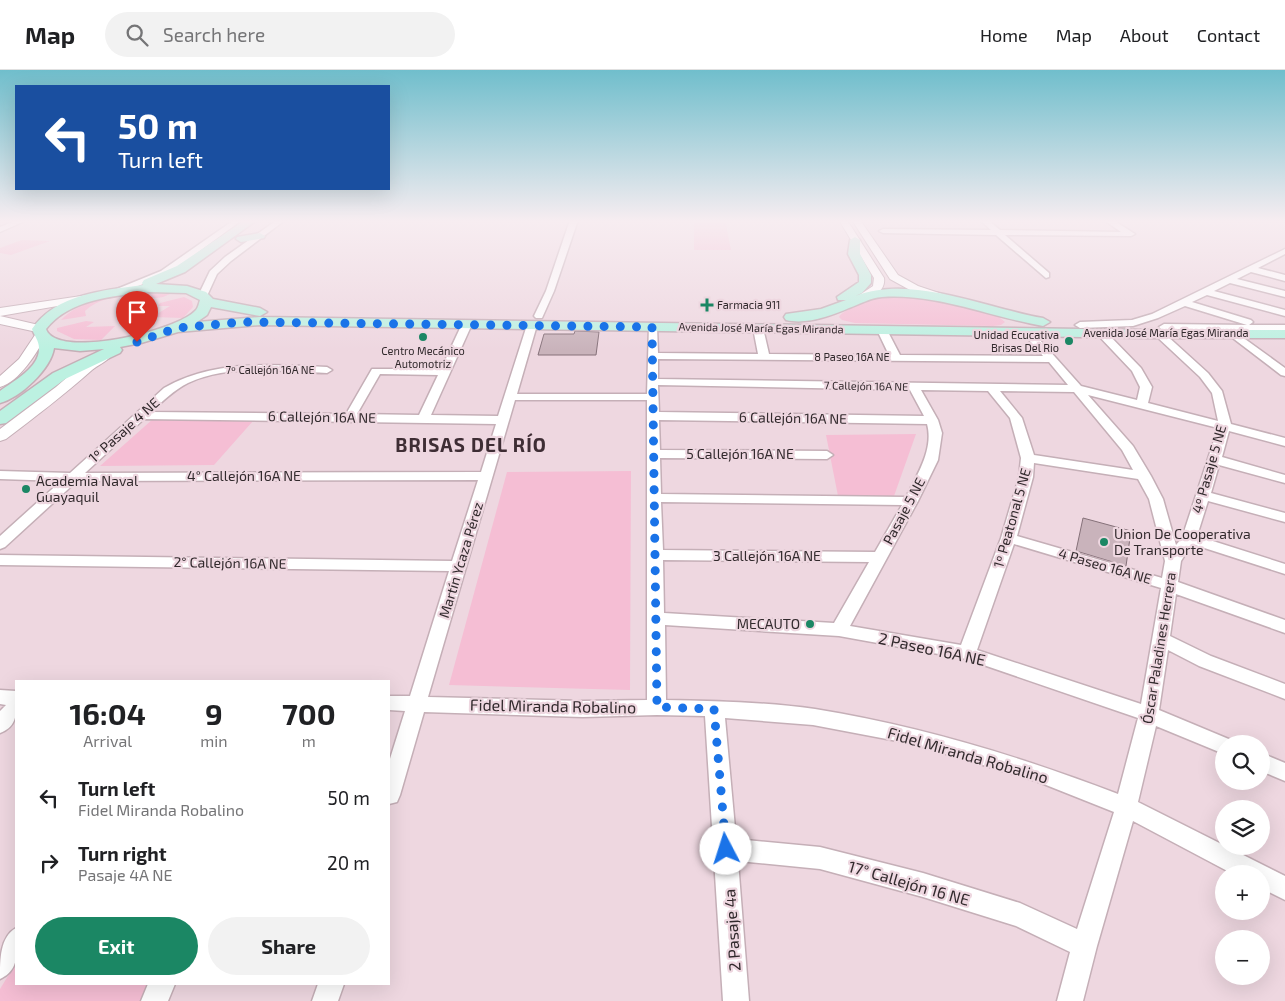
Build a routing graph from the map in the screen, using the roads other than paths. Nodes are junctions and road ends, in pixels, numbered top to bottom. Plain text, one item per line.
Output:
1 (177, 263) edge
2 (190, 263) edge
3 (220, 263) edge
4 (225, 263) edge
5 (559, 263) edge
6 (859, 263) edge
7 (870, 263) edge
8 (885, 263) edge
9 (1034, 263) edge
10 (1261, 263) edge
11 (1250, 269) junction
12 (1046, 275) dead end
13 (1285, 278) edge
14 (1229, 280) junction
15 (199, 288) junction
16 (117, 292) junction
17 (1206, 292) junction
18 (1285, 294) edge
19 (94, 297) junction
20 (861, 298) junction
21 (946, 298) junction
22 (1184, 303) junction
23 (837, 309) junction
24 (0, 312) edge
25 (1285, 313) edge
26 (1000, 314) junction
27 (794, 317) junction
28 (0, 320) edge
29 (536, 321) junction
30 (467, 324) junction
31 (1080, 325) junction
32 (652, 327) junction
33 (177, 328) junction
34 (758, 328) junction
35 (1266, 328) junction
36 (879, 330) junction
37 (997, 332) junction
38 (1027, 332) junction
39 (1157, 333) junction
40 (1285, 333) edge
41 (1101, 334) junction
42 (41, 335) junction
43 (157, 335) junction
44 (1238, 337) junction
45 (119, 348) junction
46 (652, 356) junction
47 (764, 357) junction
48 (896, 358) junction
49 (1052, 359) junction
50 (327, 370) dead end
51 (443, 372) junction
52 (1285, 372) edge
53 (185, 381) joint
54 (0, 383) edge
55 (914, 387) junction
56 (992, 388) junction
57 (653, 389) junction
58 (1079, 389) junction
59 (511, 397) junction
60 (0, 398) edge
61 (1142, 405) junction
62 (140, 415) junction
63 (653, 416) junction
64 (350, 417) junction
65 (422, 418) junction
66 (0, 419) edge
67 (504, 420) junction
68 (932, 420) junction
69 (1224, 426) junction
70 (0, 436) edge
71 (1285, 442) edge
72 (654, 454) junction
73 (827, 455) dead end
74 (1028, 458) junction
75 (1214, 460) junction
76 (0, 475) edge
77 (487, 476) junction
78 (1144, 476) junction
79 (72, 477) junction
80 (1285, 478) edge
81 (1203, 495) junction
82 (654, 498) junction
83 (911, 501) junction
84 (1285, 518) edge
85 (1009, 538) junction
86 (1189, 538) junction
87 (0, 544) edge
88 (655, 555) junction
89 (878, 557) junction
90 (0, 560) edge
91 (1173, 561) junction
92 (460, 566) junction
93 (1285, 569) edge
94 (1169, 585) junction
95 (656, 618) junction
96 (1285, 628) edge
97 (839, 630) junction
98 (1161, 639) junction
99 (967, 653) junction
100 (1285, 692) edge
101 (0, 697) edge
102 (15, 698) edge
103 (390, 703) edge
104 (417, 704) junction
105 (15, 707) edge
106 (657, 707) junction
107 (714, 709) junction
108 (1149, 714) junction
109 (0, 725) edge
110 (1215, 742) edge
111 (1270, 766) edge
112 (1285, 772) edge
113 (390, 792) edge
114 (1126, 807) junction
115 (726, 849) junction
116 (1239, 865) edge
117 (1270, 880) edge
118 (1285, 888) edge
119 (15, 943) edge
120 (1084, 946) junction
121 (0, 966) edge
122 (162, 985) edge
123 (331, 985) edge
124 (154, 1001) edge
125 (326, 1001) edge
126 (736, 1001) edge
127 (1070, 1001) edge

1 - 16 street
2 - 16 main road
3 - 15 main road
4 - 15 street
5 - 29 street, Martín Ycaza Pérez
6 - 27 main road
7 - 20 street
8 - 21 street
9 - 12 street
10 - 11 street
11 - 13 street
11 - 14 street
14 - 17 street
14 - 18 street
15 - 16 main road, Avenida José María Egas Miranda
15 - 29 main road, Avenida José María Egas Miranda
15 - 33 main road
16 - 19 main road
17 - 22 street
17 - 25 street
19 - 24 street
19 - 42 main road
20 - 21 main road, Avenida José María Egas Miranda
20 - 23 main road, Avenida José María Egas Miranda
21 - 26 main road, Avenida José María Egas Miranda
22 - 31 street
22 - 35 street
23 - 27 main road, Avenida José María Egas Miranda
23 - 36 main road
26 - 31 main road, Avenida José María Egas Miranda
26 - 37 main road
27 - 29 main road, Avenida José María Egas Miranda
28 - 42 street
29 - 30 main road, Avenida José María Egas Miranda
29 - 32 main road, Avenida José María Egas Miranda
29 - 59 street, Martín Ycaza Pérez
30 - 33 main road, Avenida José María Egas Miranda
30 - 51 street
31 - 39 main road, Avenida José María Egas Miranda
32 - 34 main road, Avenida José María Egas Miranda
32 - 46 street
33 - 43 main road
34 - 36 main road, Avenida José María Egas Miranda
34 - 47 street
35 - 39 street
35 - 40 street
36 - 37 main road, Avenida José María Egas Miranda
36 - 48 street
37 - 38 main road, Avenida José María Egas Miranda
38 - 41 main road, Avenida José María Egas Miranda
38 - 49 street, Óscar Paladines Herrera
39 - 40 main road, Avenida José María Egas Miranda
39 - 41 main road, Avenida José María Egas Miranda
39 - 44 street
39 - 69 street, 4º Pasaje 5 NE
40 - 44 street
41 - 61 street
42 - 43 main road
42 - 54 street
42 - 60 main road
43 - 45 main road
44 - 52 street
45 - 66 main road
45 - 70 street
46 - 47 street, 8 Paseo 16A NE
46 - 57 street
47 - 48 street, 8 Paseo 16A NE
48 - 49 street, 8 Paseo 16A NE
49 - 58 street, Óscar Paladines Herrera
50 - 53 street, 7º Callejón 16A NE
51 - 64 street
51 - 65 street
53 - 62 street, 1º Pasaje 4 NE
55 - 56 street, 7 Callejón 16A NE
55 - 57 street, 7 Callejón 16A NE
55 - 68 street, Pasaje 5 NE
56 - 58 street, 7 Callejón 16A NE
56 - 74 street, 1º Peatonal 5 NE
57 - 59 street, 7 Callejón 16A NE
57 - 63 street
58 - 61 street
58 - 78 street, Óscar Paladines Herrera
59 - 67 street, Martín Ycaza Pérez
61 - 69 street
62 - 64 street, 6 Callejón 16A NE
62 - 79 street, 1º Pasaje 4 NE
63 - 68 street, 6 Callejón 16A NE
63 - 72 street
64 - 65 street, 6 Callejón 16A NE
65 - 67 street, 6 Callejón 16A NE
67 - 77 street, Martín Ycaza Pérez
68 - 83 street, Pasaje 5 NE
69 - 71 street
69 - 75 street, 4º Pasaje 5 NE
72 - 73 street, 5 Callejón 16A NE
72 - 82 street
74 - 78 street
74 - 85 street, 1º Peatonal 5 NE
75 - 80 street
75 - 81 street, 4º Pasaje 5 NE
76 - 79 street, 4° Callejón 16A NE
77 - 79 street, 4° Callejón 16A NE
77 - 92 street, Martín Ycaza Pérez
78 - 91 street, Óscar Paladines Herrera
79 - 87 street, 1º Pasaje 4 NE
81 - 84 street
81 - 86 street, 4º Pasaje 5 NE
82 - 83 street
82 - 88 street
83 - 89 street, Pasaje 5 NE
85 - 94 street, 4 Paseo 16A NE
85 - 99 street, 1º Peatonal 5 NE
86 - 91 street, 4º Pasaje 5 NE
86 - 93 street
88 - 89 street, 3 Callejón 16A NE
88 - 95 street
89 - 97 street, Pasaje 5 NE
90 - 92 street, 2° Callejón 16A NE
91 - 94 street, Óscar Paladines Herrera
92 - 104 street, Martín Ycaza Pérez
94 - 96 street, 4 Paseo 16A NE
94 - 98 street, Óscar Paladines Herrera
95 - 97 street, 2 Paseo 16A NE
95 - 106 street
97 - 99 street, 2 Paseo 16A NE
98 - 100 street
98 - 108 street, Óscar Paladines Herrera
99 - 108 street, 2 Paseo 16A NE
101 - 102 street
103 - 104 street, Fidel Miranda Robalino
104 - 106 street, Fidel Miranda Robalino
104 - 113 street, Martín Ycaza Pérez
105 - 109 street
106 - 107 street, Fidel Miranda Robalino
107 - 114 street, Fidel Miranda Robalino
107 - 115 street, 2 Pasaje 4a
108 - 110 street, 2 Paseo 16A NE
108 - 114 street, Óscar Paladines Herrera
111 - 112 street
114 - 116 street, Fidel Miranda Robalino
114 - 120 street, Óscar Paladines Herrera
115 - 120 street, 17° Callejón 16 NE
115 - 126 street, 2 Pasaje 4a
117 - 118 street
119 - 121 street
120 - 127 street, Óscar Paladines Herrera
122 - 124 street
123 - 125 street

